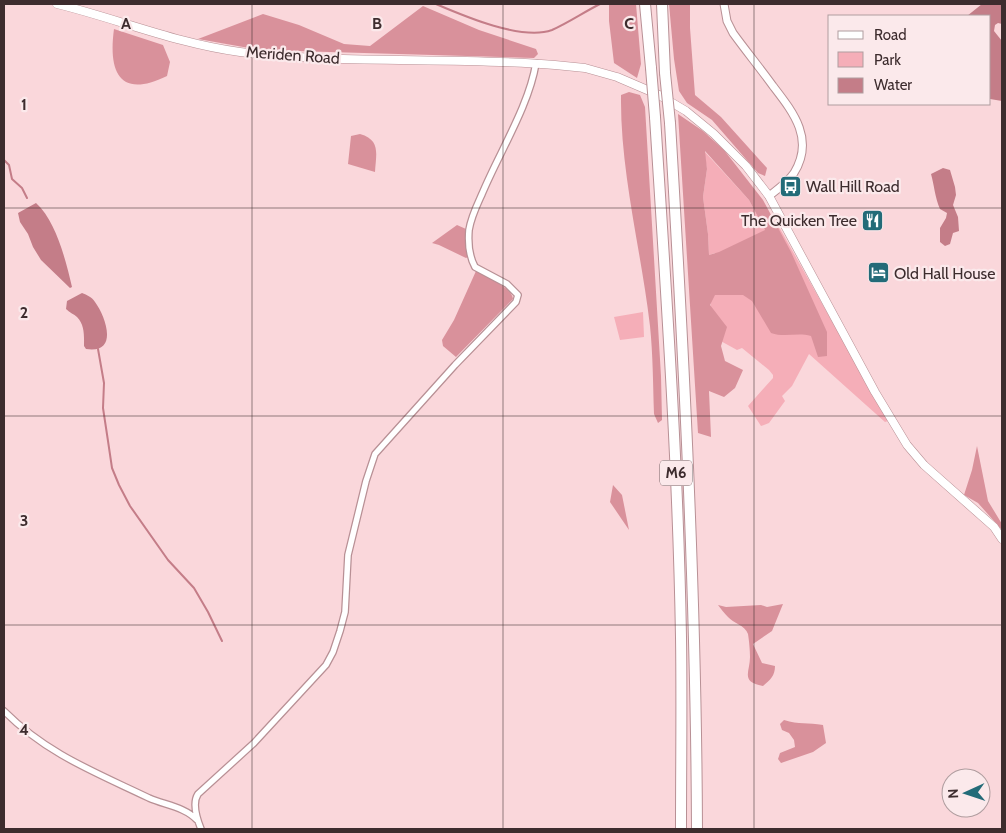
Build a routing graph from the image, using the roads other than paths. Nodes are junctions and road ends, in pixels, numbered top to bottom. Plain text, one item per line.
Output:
1 (57, 4) edge
2 (645, 4) edge
3 (662, 4) edge
4 (724, 4) edge
5 (536, 63) junction
6 (769, 196) junction
7 (1002, 539) edge
8 (4, 711) edge
9 (196, 798) junction
10 (186, 811) junction
11 (197, 820) junction
12 (201, 829) edge
13 (681, 829) edge
14 (697, 829) edge

1 - 5 main road, Meriden Road
2 - 13 highway, M6, bridge
3 - 14 highway, M6, bridge
4 - 6 street
5 - 6 main road, Meriden Road
5 - 9 street
6 - 7 main road, Meriden Road
8 - 10 street
9 - 10 street
9 - 11 street
10 - 11 street
11 - 12 street

